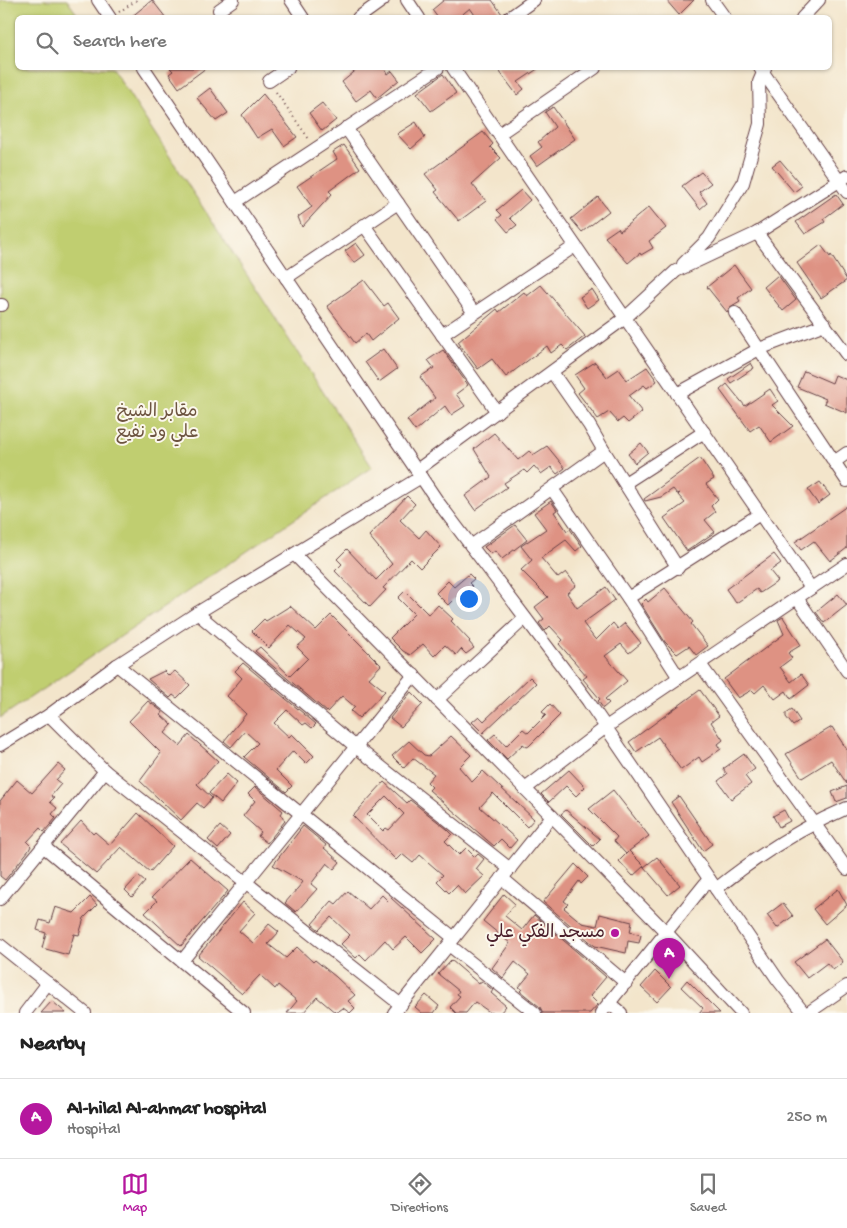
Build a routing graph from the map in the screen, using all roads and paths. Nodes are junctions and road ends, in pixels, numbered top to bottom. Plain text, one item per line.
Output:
1 (98, 0) edge
2 (137, 0) edge
3 (233, 0) edge
4 (291, 0) edge
5 (382, 0) edge
6 (407, 0) edge
7 (712, 0) edge
8 (819, 0) edge
9 (531, 1) edge
10 (219, 10) dead end
11 (112, 15) edge
12 (114, 15) edge
13 (301, 15) edge
14 (362, 15) edge
15 (417, 15) edge
16 (513, 15) edge
17 (723, 15) edge
18 (805, 15) edge
19 (145, 70) edge
20 (285, 70) edge
21 (435, 70) edge
22 (454, 70) edge
23 (591, 70) edge
24 (762, 70) edge
25 (763, 70) edge
26 (269, 81) joint
27 (346, 128) junction
28 (499, 134) junction
29 (316, 148) junction
30 (843, 179) edge
31 (847, 192) edge
32 (235, 202) junction
33 (398, 203) junction
34 (364, 225) junction
35 (757, 233) junction
36 (576, 246) junction
37 (676, 271) junction
38 (286, 278) junction
39 (735, 313) dead end
40 (474, 314) junction
41 (625, 318) junction
42 (824, 324) junction
43 (442, 335) junction
44 (759, 349) junction
45 (847, 355) edge
46 (552, 372) junction
47 (677, 394) junction
48 (497, 412) junction
49 (704, 432) junction
50 (604, 450) junction
51 (847, 453) edge
52 (834, 462) junction
53 (419, 473) junction
54 (847, 481) edge
55 (625, 483) junction
56 (552, 489) junction
57 (760, 514) junction
58 (471, 546) junction
59 (295, 555) junction
60 (847, 564) edge
61 (678, 568) junction
62 (811, 588) junction
63 (628, 598) junction
64 (797, 598) junction
65 (196, 613) junction
66 (525, 618) junction
67 (700, 664) junction
68 (117, 665) junction
69 (847, 671) edge
70 (414, 675) junction
71 (679, 678) junction
72 (437, 700) junction
73 (49, 715) junction
74 (606, 727) junction
75 (0, 745) edge
76 (356, 747) junction
77 (105, 771) junction
78 (525, 789) junction
79 (847, 808) edge
80 (301, 814) junction
81 (552, 816) junction
82 (814, 822) junction
83 (44, 847) junction
84 (847, 869) edge
85 (506, 874) junction
86 (246, 881) junction
87 (713, 884) junction
88 (0, 899) edge
89 (666, 932) junction
90 (452, 941) junction
91 (0, 945) edge
92 (182, 961) junction
93 (48, 983) junction
94 (626, 983) junction
95 (847, 986) edge
96 (605, 1008) edge
97 (398, 1009) edge
98 (25, 1013) edge
99 (85, 1013) edge
100 (244, 1013) edge
101 (535, 1013) edge
102 (621, 1013) edge
103 (741, 1013) edge
104 (806, 1013) edge

1 - 11 street
2 - 12 path
3 - 10 street
4 - 13 street
5 - 14 street
6 - 15 street
7 - 17 street
8 - 18 street
9 - 16 street
19 - 32 street
20 - 26 street
21 - 27 street
22 - 28 street
23 - 28 street
24 - 37 street
25 - 30 street
26 - 29 path
27 - 29 street
27 - 33 street
28 - 36 street
29 - 32 street
30 - 31 street
30 - 35 street
32 - 38 street
33 - 34 street
33 - 40 street
34 - 38 street
34 - 43 street
35 - 37 street
35 - 42 street
36 - 40 street
36 - 41 street
37 - 41 street
38 - 53 street
39 - 44 street
40 - 43 street
41 - 46 street
41 - 47 street
42 - 44 street
42 - 45 street
43 - 48 street
44 - 47 street
44 - 52 street
46 - 48 street
46 - 50 street
47 - 49 street
48 - 53 street
49 - 55 street
49 - 57 street
50 - 55 street
50 - 56 street
51 - 52 street
52 - 54 street
53 - 58 street
53 - 59 street
55 - 61 street
56 - 58 street
56 - 63 street
57 - 61 street
57 - 62 street
58 - 66 street
59 - 65 street
59 - 70 street
60 - 62 street
61 - 63 street
62 - 64 street
63 - 71 street
64 - 67 street
64 - 69 street
65 - 68 street
65 - 76 street
66 - 72 street
66 - 74 street
67 - 71 street
67 - 82 street
68 - 73 street
68 - 80 street
70 - 72 street
70 - 76 street
71 - 74 street
72 - 78 street
73 - 75 street
73 - 77 street
74 - 78 street
74 - 87 street
76 - 80 street
76 - 85 street
77 - 83 street
77 - 86 street
78 - 81 street
79 - 82 street
80 - 86 street
80 - 90 street
81 - 85 street
81 - 89 street
82 - 84 street
82 - 87 street
83 - 88 street
83 - 92 street
85 - 90 street
85 - 94 street
86 - 92 street
86 - 97 street
87 - 89 street
87 - 104 street
89 - 94 street
89 - 103 street
90 - 97 street
90 - 101 street
91 - 93 street
92 - 100 street
93 - 98 street
93 - 99 street
94 - 96 street
95 - 104 street
96 - 102 street

